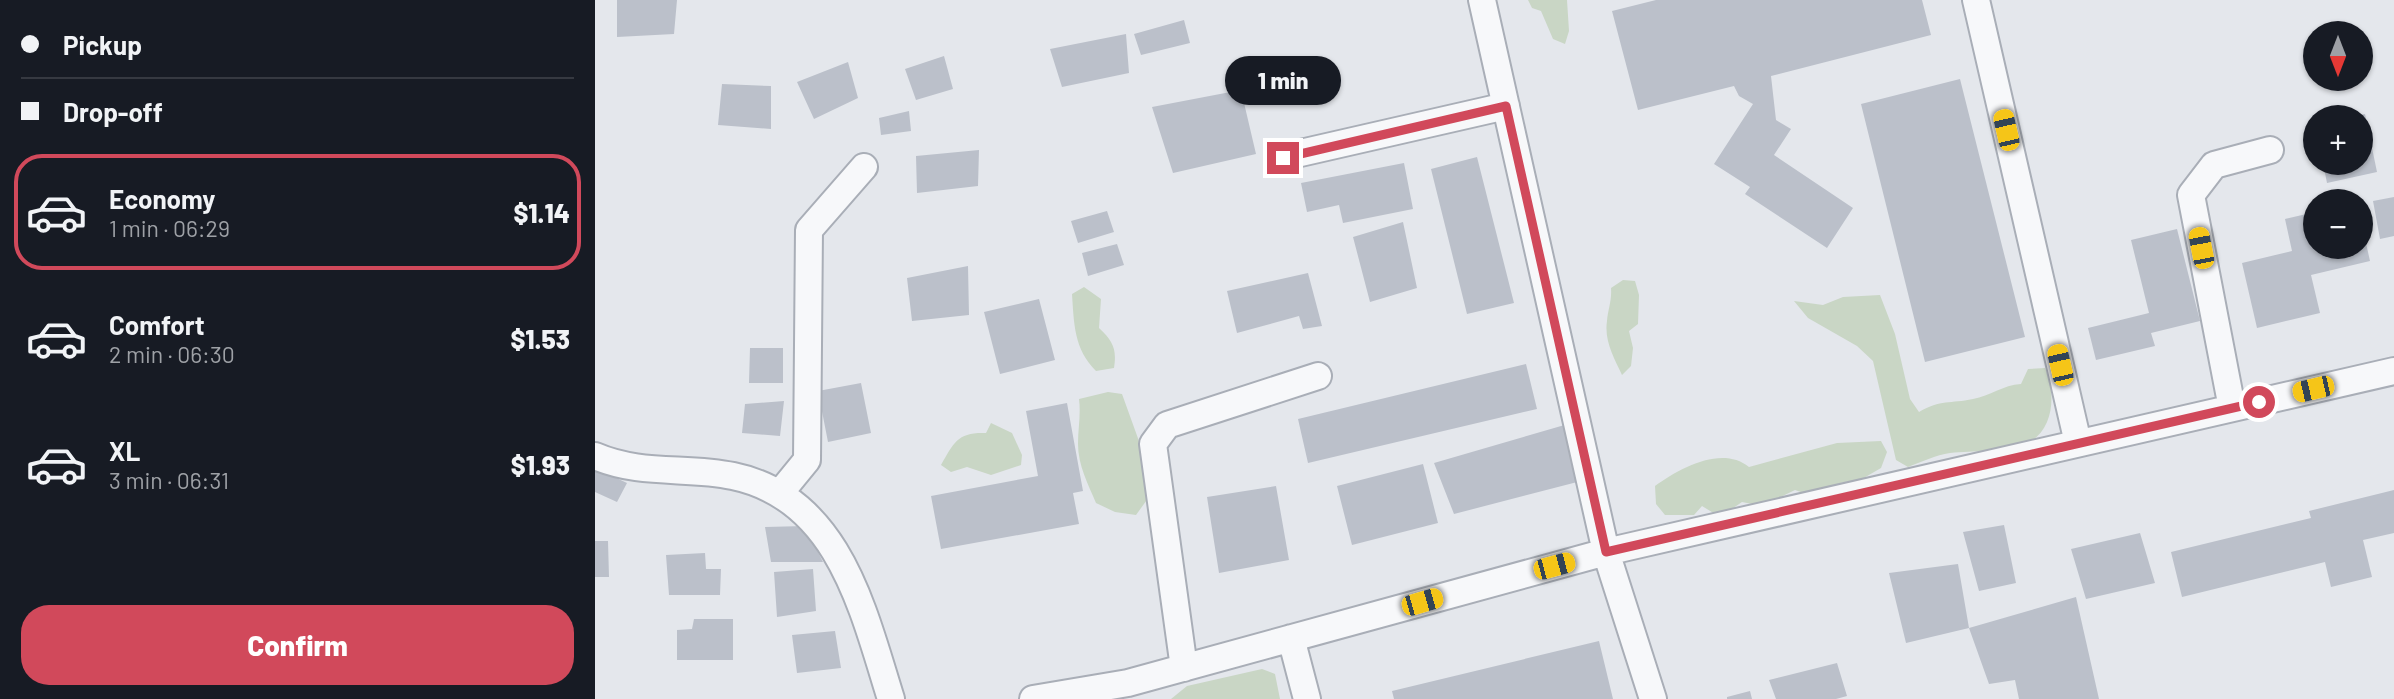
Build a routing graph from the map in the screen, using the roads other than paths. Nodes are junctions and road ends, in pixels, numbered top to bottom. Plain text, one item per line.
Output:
1 (1482, 0) edge
2 (1976, 0) edge
3 (1506, 106) junction
4 (2270, 150) dead end
5 (1283, 158) dead end
6 (864, 167) dead end
7 (2394, 371) edge
8 (1318, 376) dead end
9 (2232, 408) junction
10 (2078, 443) junction
11 (595, 456) edge
12 (780, 493) junction
13 (1606, 552) junction
14 (1291, 638) junction
15 (1184, 668) junction
16 (1050, 698) edge
17 (891, 699) edge
18 (1307, 699) edge
19 (1653, 699) edge

1 - 3 street
2 - 10 street
3 - 5 street
3 - 13 street
4 - 9 street
6 - 12 street
7 - 9 street
8 - 15 street
9 - 10 street
10 - 13 street
11 - 12 street
12 - 17 street
13 - 14 street
13 - 19 street
14 - 15 street
14 - 18 street
15 - 16 street

